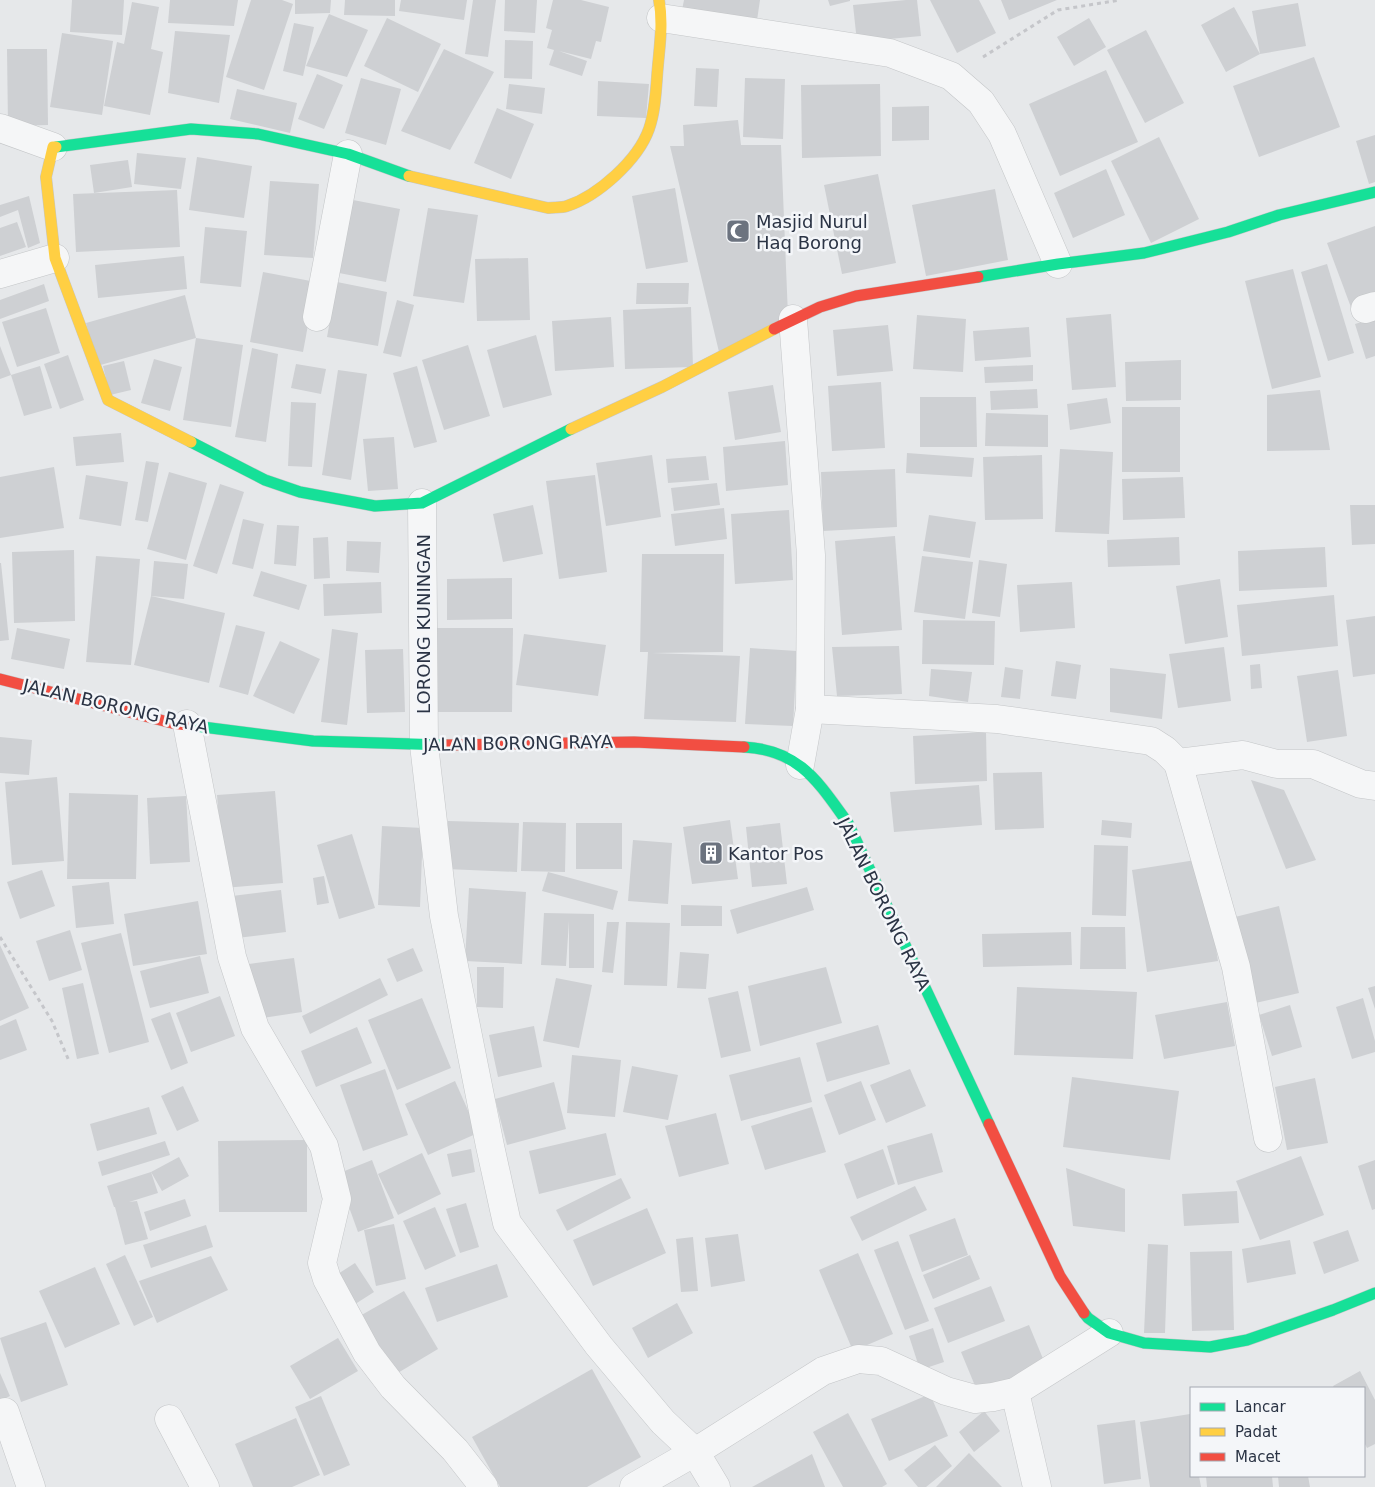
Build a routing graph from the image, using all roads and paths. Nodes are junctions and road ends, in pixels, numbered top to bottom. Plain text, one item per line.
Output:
1 (1120, 0) edge
2 (660, 9) edge
3 (951, 76) junction
4 (0, 128) edge
5 (53, 148) junction
6 (348, 154) junction
7 (1375, 192) edge
8 (55, 258) junction
9 (1058, 264) junction
10 (0, 274) edge
11 (317, 317) dead end
12 (793, 318) junction
13 (422, 503) junction
14 (0, 679) edge
15 (810, 709) junction
16 (187, 724) junction
17 (424, 745) junction
18 (1178, 763) junction
19 (800, 765) junction
20 (1375, 786) edge
21 (0, 937) edge
22 (69, 1061) dead end
23 (1268, 1138) dead end
24 (1375, 1293) edge
25 (1109, 1333) junction
26 (1015, 1392) junction
27 (6, 1412) dead end
28 (169, 1419) dead end
29 (695, 1452) junction
30 (30, 1487) edge
31 (205, 1487) edge
32 (484, 1487) edge
33 (634, 1487) edge
34 (716, 1487) edge
35 (1037, 1487) edge

1 - 3 path
2 - 3 street
2 - 6 street
3 - 9 street
4 - 5 street
5 - 6 street
5 - 8 street
6 - 11 street
7 - 9 street
8 - 10 street
8 - 13 street
9 - 12 street
12 - 13 street
12 - 15 street
13 - 17 street, LORONG KUNINGAN
14 - 16 street, JALAN BORONG RAYA
15 - 18 street
15 - 19 street
16 - 17 street, JALAN BORONG RAYA
16 - 32 street
17 - 19 street, JALAN BORONG RAYA
17 - 29 street, LORONG KUNINGAN
18 - 20 street
18 - 23 street
19 - 25 street, JALAN BORONG RAYA
21 - 22 path
24 - 25 street, JALAN BORONG RAYA
25 - 26 street
26 - 29 street
26 - 35 street
27 - 30 street
28 - 31 street
29 - 33 street
29 - 34 street, LORONG KUNINGAN

